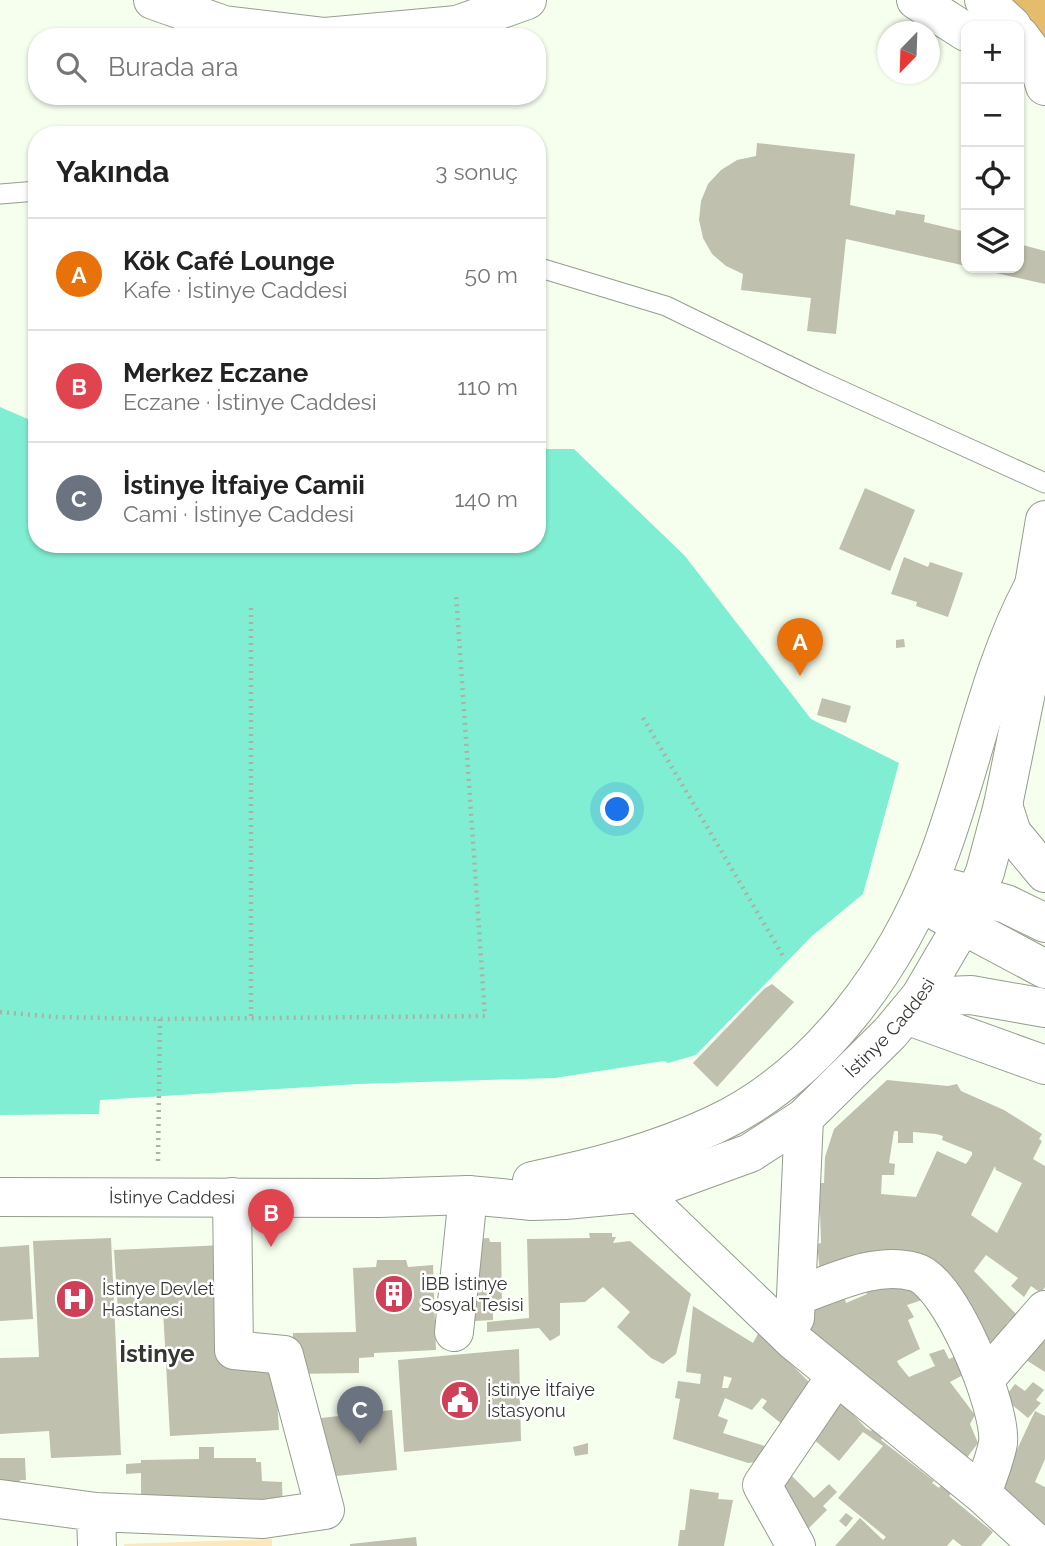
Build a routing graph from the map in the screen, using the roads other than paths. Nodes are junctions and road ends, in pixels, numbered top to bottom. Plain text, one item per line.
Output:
1 (153, 0) edge
2 (451, 0) edge
3 (527, 0) edge
4 (916, 0) edge
5 (984, 0) edge
6 (1007, 21) edge
7 (244, 28) edge
8 (400, 28) edge
9 (440, 28) edge
10 (961, 29) edge
11 (1024, 42) edge
12 (1045, 86) edge
13 (1024, 97) edge
14 (1045, 116) edge
15 (28, 192) edge
16 (0, 194) edge
17 (546, 270) edge
18 (1045, 483) edge
19 (1045, 520) edge
20 (1039, 589) edge
21 (1003, 805) junction
22 (1045, 873) edge
23 (923, 894) junction
24 (969, 910) junction
25 (1045, 923) edge
26 (1045, 969) edge
27 (913, 1006) junction
28 (1045, 1007) edge
29 (1045, 1065) edge
30 (804, 1118) junction
31 (640, 1193) junction
32 (468, 1195) junction
33 (232, 1196) junction
34 (0, 1197) edge
35 (797, 1296) junction
36 (1045, 1310) edge
37 (454, 1332) dead end
38 (794, 1341) junction
39 (836, 1376) junction
40 (986, 1378) junction
41 (982, 1494) junction
42 (0, 1499) edge
43 (97, 1529) edge
44 (796, 1546) edge
45 (1039, 1546) edge

1 - 7 main road
2 - 8 main road
3 - 9 main road
4 - 10 main road
5 - 6 main road
11 - 12 main road
13 - 14 main road
15 - 16 lane
17 - 18 lane
19 - 20 main road, İstinye Caddesi
20 - 21 main road, İstinye Caddesi
20 - 23 main road, İstinye Caddesi
21 - 22 main road
21 - 24 main road, İstinye Caddesi
23 - 24 main road
23 - 32 main road, İstinye Caddesi
24 - 25 main road
24 - 26 main road
24 - 27 main road, İstinye Caddesi
27 - 28 main road
27 - 29 main road
27 - 30 main road, İstinye Caddesi
30 - 31 main road, İstinye Caddesi
30 - 35 main road
31 - 32 main road, İstinye Caddesi
31 - 38 main road
32 - 33 main road, İstinye Caddesi
32 - 37 main road
33 - 34 main road, İstinye Caddesi
33 - 43 main road
35 - 38 main road
35 - 40 main road
36 - 40 main road
38 - 39 main road
39 - 41 main road
39 - 44 main road
40 - 41 main road
41 - 45 main road
42 - 43 main road

